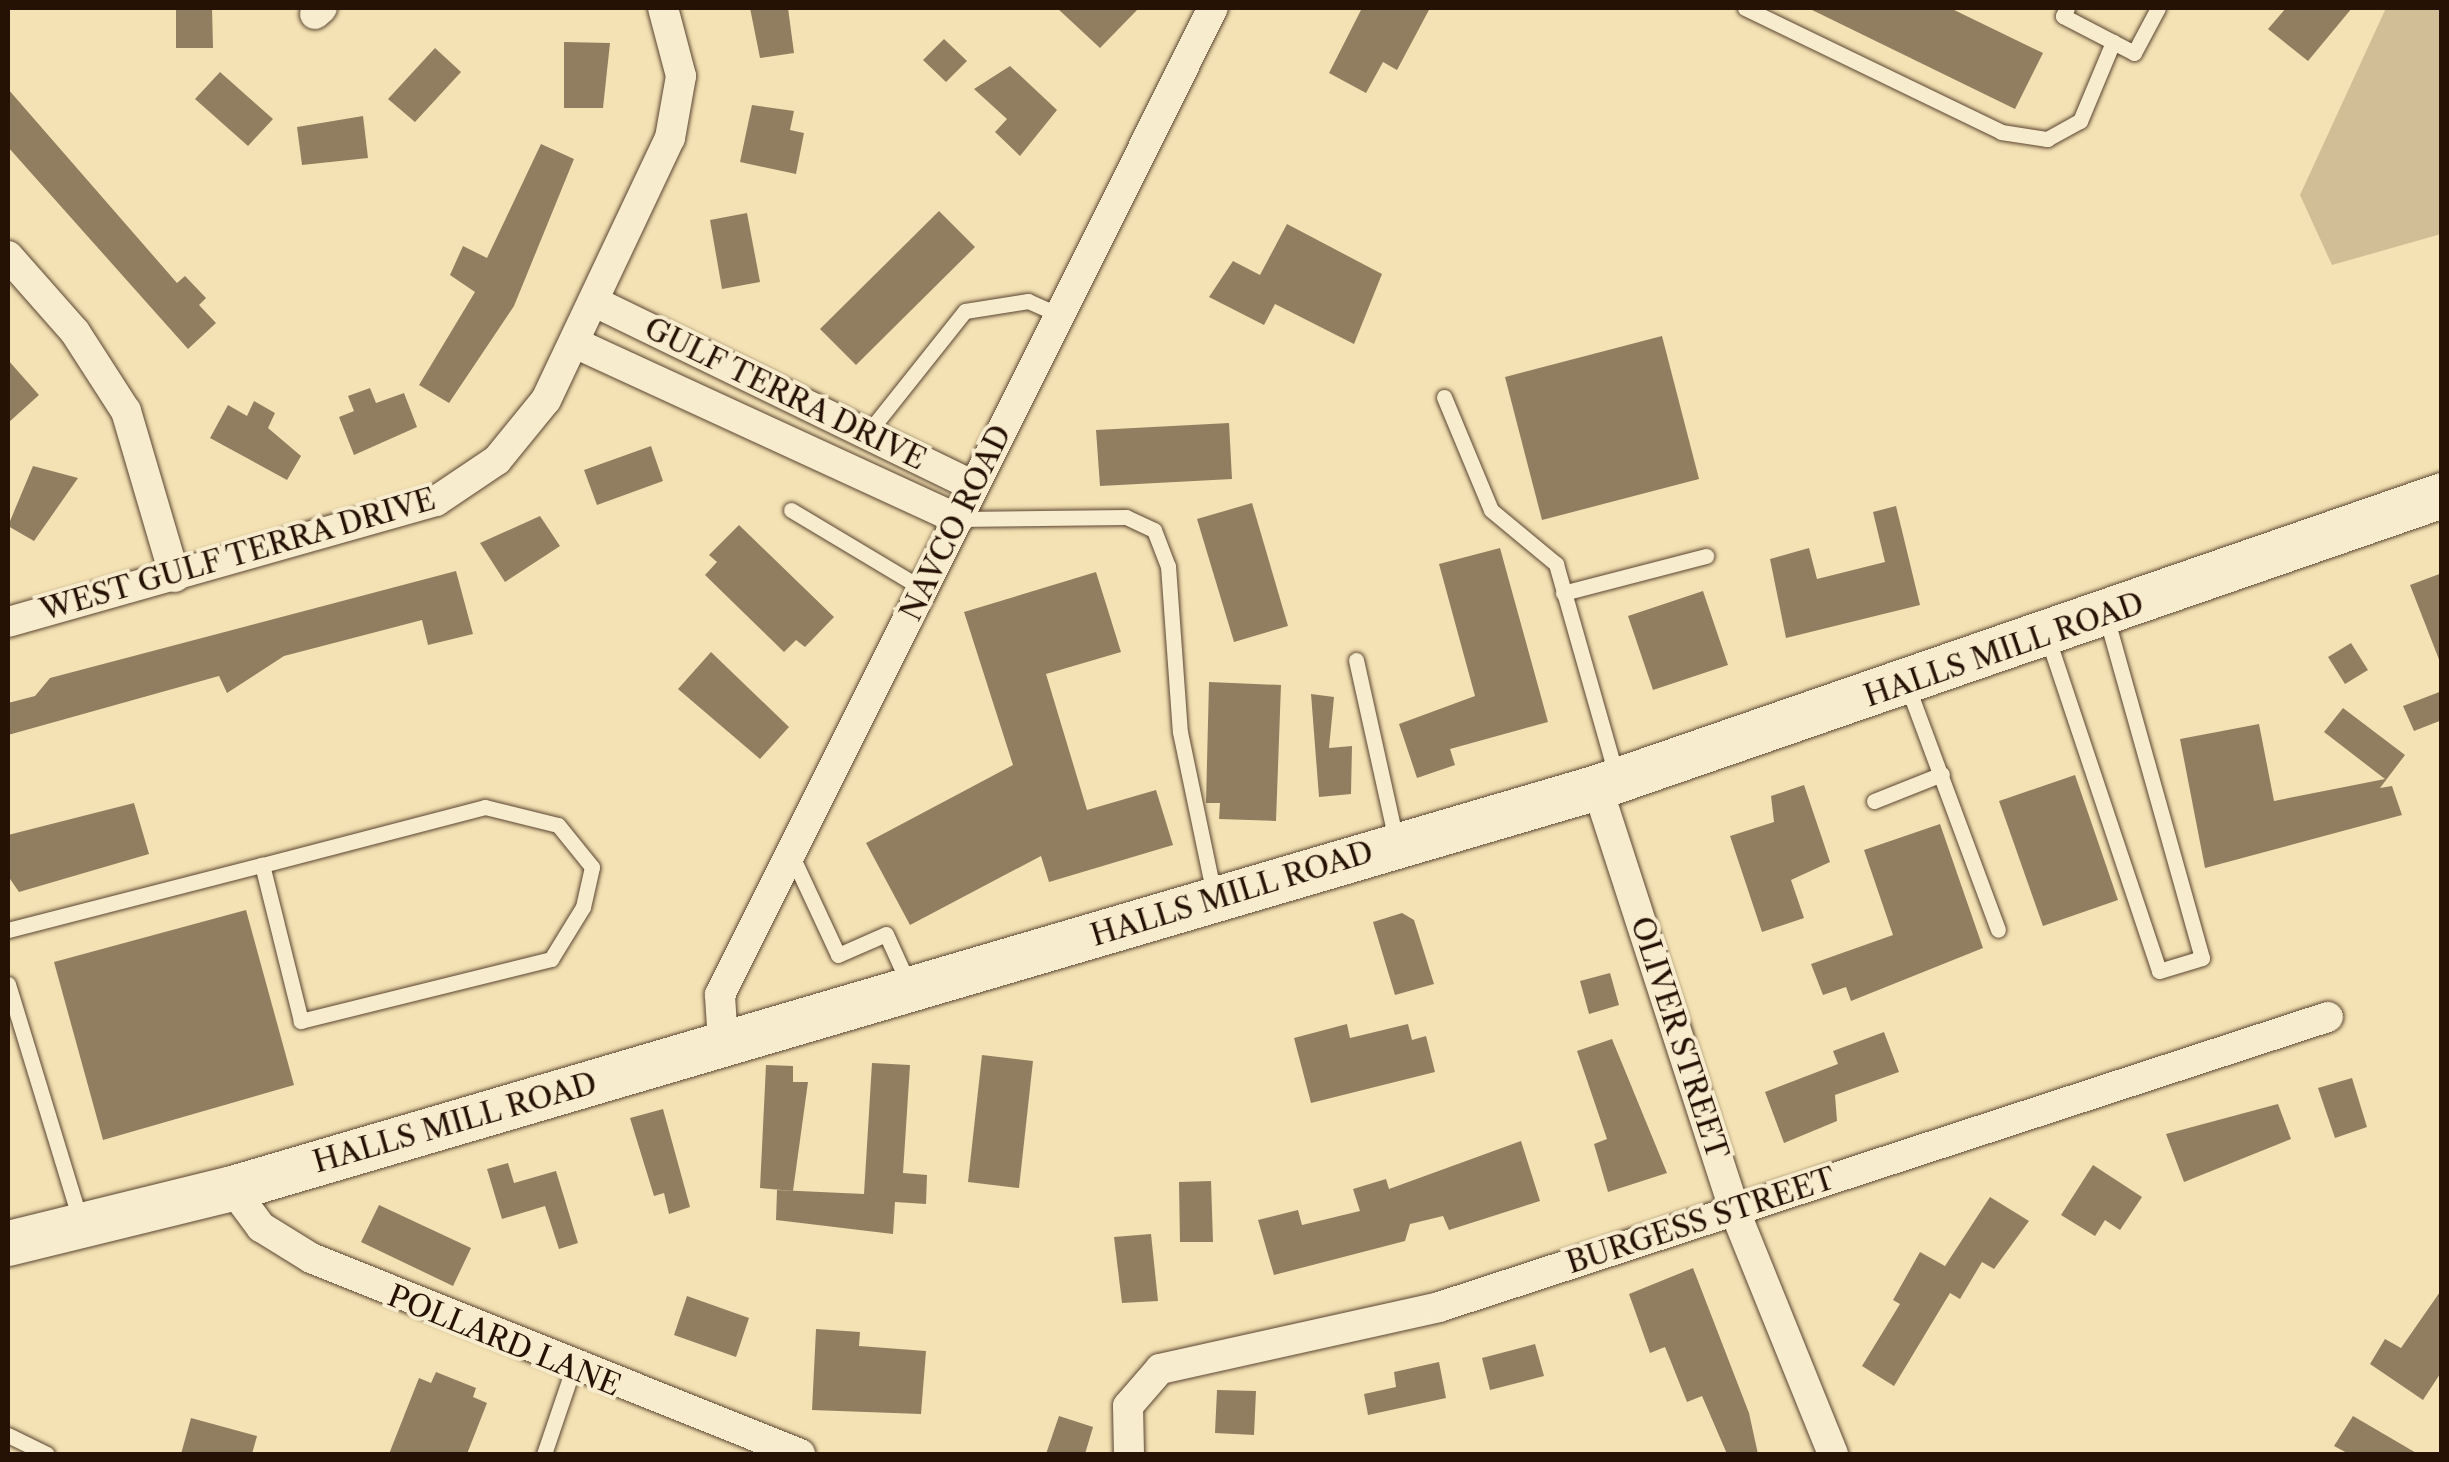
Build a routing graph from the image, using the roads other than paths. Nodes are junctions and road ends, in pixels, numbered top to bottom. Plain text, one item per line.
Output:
1 (664, 8) edge
2 (1213, 8) edge
3 (1745, 8) edge
4 (2068, 8) edge
5 (2158, 8) edge
6 (2113, 42) junction
7 (8, 256) edge
8 (595, 302) junction
9 (1060, 315) junction
10 (575, 343) junction
11 (1444, 397) dead end
12 (867, 434) junction
13 (974, 486) junction
14 (2442, 495) edge
15 (790, 510) dead end
16 (958, 519) junction
17 (1706, 556) dead end
18 (175, 577) junction
19 (923, 590) junction
20 (1564, 592) junction
21 (2106, 616) junction
22 (8, 622) edge
23 (2047, 636) junction
24 (1356, 660) dead end
25 (1906, 683) junction
26 (1942, 774) junction
27 (1607, 784) junction
28 (1874, 801) dead end
29 (1397, 845) junction
30 (791, 854) junction
31 (262, 865) junction
32 (1215, 900) junction
33 (8, 930) edge
34 (1998, 930) dead end
35 (8, 984) edge
36 (911, 989) junction
37 (2328, 1017) dead end
38 (723, 1044) junction
39 (232, 1188) junction
40 (1734, 1209) junction
41 (82, 1227) junction
42 (8, 1244) edge
43 (572, 1369) junction
44 (8, 1436) edge
45 (46, 1454) edge
46 (544, 1454) edge
47 (800, 1454) edge
48 (1129, 1454) edge
49 (1832, 1454) edge

1 - 8 street, WEST GULF TERRA DRIVE
2 - 9 street, NAVCO ROAD
3 - 6 lane
4 - 6 lane
5 - 6 lane
7 - 18 street
8 - 10 street, WEST GULF TERRA DRIVE
8 - 12 street, GULF TERRA DRIVE
9 - 12 lane
9 - 13 street, NAVCO ROAD
10 - 16 street
10 - 18 street, WEST GULF TERRA DRIVE
11 - 20 lane
12 - 13 street, GULF TERRA DRIVE
13 - 16 street, NAVCO ROAD
14 - 21 street, HALLS MILL ROAD
15 - 19 lane
16 - 19 street, NAVCO ROAD
16 - 32 lane
17 - 20 lane
18 - 22 street, WEST GULF TERRA DRIVE
19 - 30 street, NAVCO ROAD
20 - 27 lane
21 - 23 street, HALLS MILL ROAD
21 - 23 lane
23 - 25 street, HALLS MILL ROAD
24 - 29 lane
25 - 26 lane
25 - 27 street, HALLS MILL ROAD
26 - 28 lane
26 - 34 lane
27 - 29 street, HALLS MILL ROAD
27 - 40 street, OLIVER STREET
29 - 32 street, HALLS MILL ROAD
30 - 36 lane
30 - 38 street, NAVCO ROAD
31 - 31 lane
31 - 33 lane
32 - 36 street, HALLS MILL ROAD
35 - 41 lane
36 - 38 street, HALLS MILL ROAD
37 - 40 street, BURGESS STREET
38 - 39 street, HALLS MILL ROAD
39 - 41 street, HALLS MILL ROAD
39 - 43 street, POLLARD LANE
40 - 48 street, BURGESS STREET
40 - 49 street, OLIVER STREET
41 - 42 street, HALLS MILL ROAD
43 - 46 lane
43 - 47 street, POLLARD LANE
44 - 45 lane

